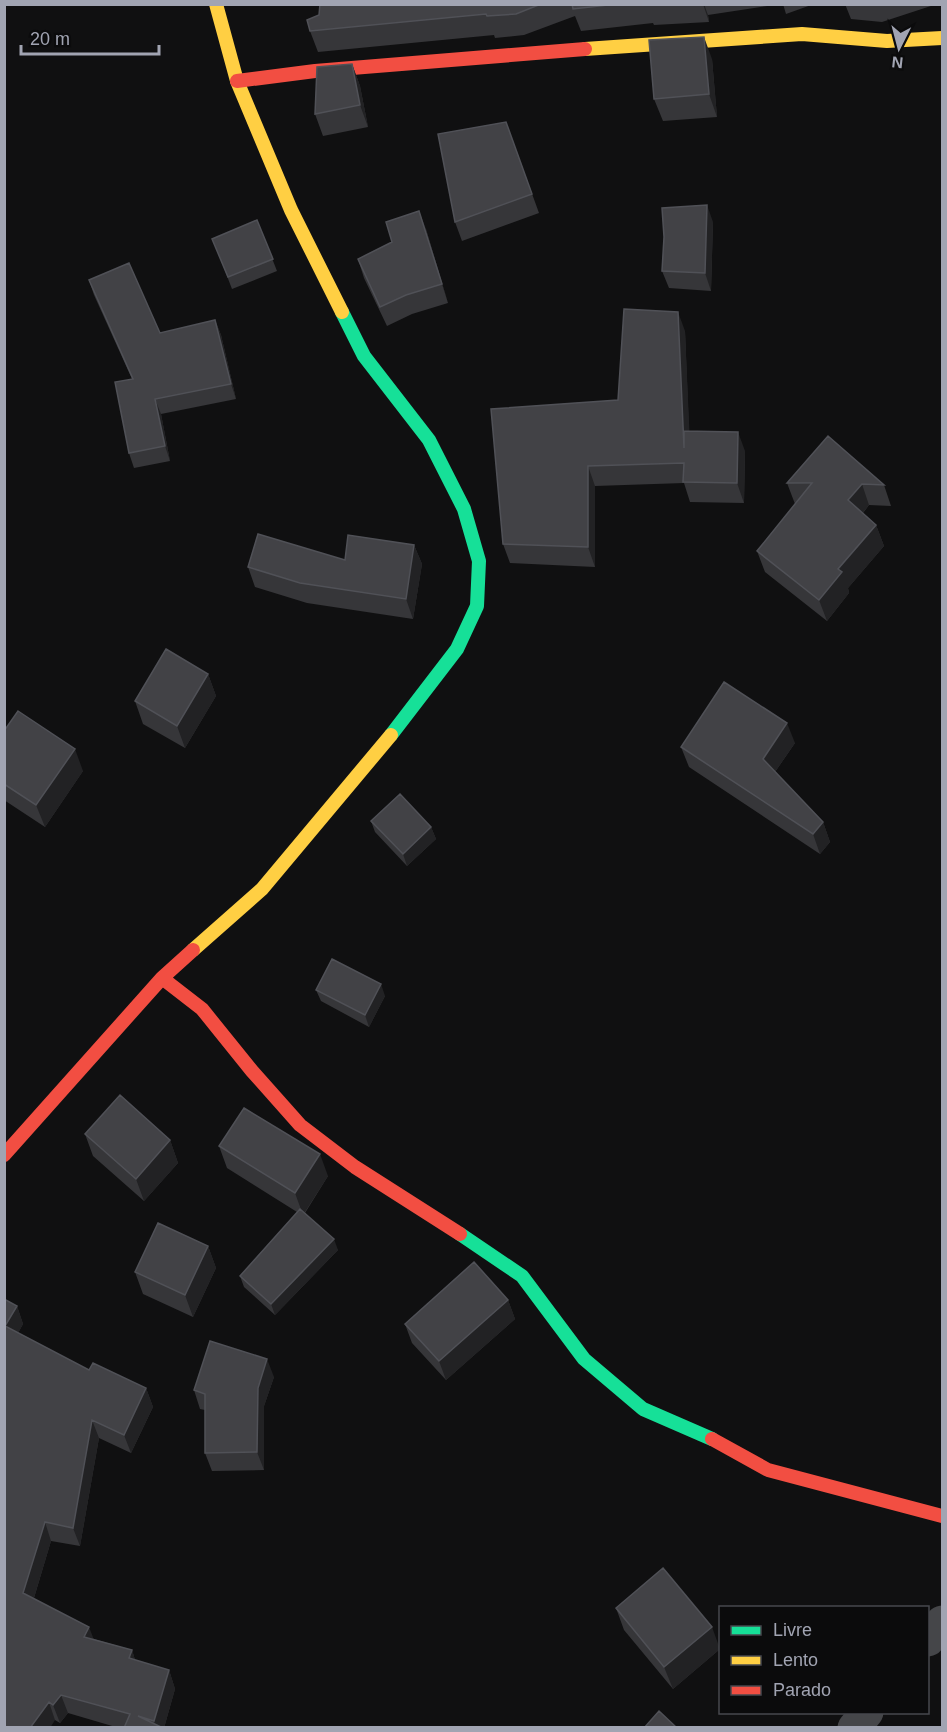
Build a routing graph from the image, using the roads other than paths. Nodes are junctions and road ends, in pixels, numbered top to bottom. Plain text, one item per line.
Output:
1 (216, 4) edge
2 (942, 38) edge
3 (237, 81) junction
4 (162, 978) junction
5 (4, 1155) edge
6 (942, 1515) edge
7 (942, 1622) edge
8 (929, 1638) edge
9 (866, 1714) edge
10 (854, 1728) edge

1 - 3 street
2 - 3 street
3 - 4 street
4 - 5 street
4 - 6 street
7 - 8 street
9 - 10 street

